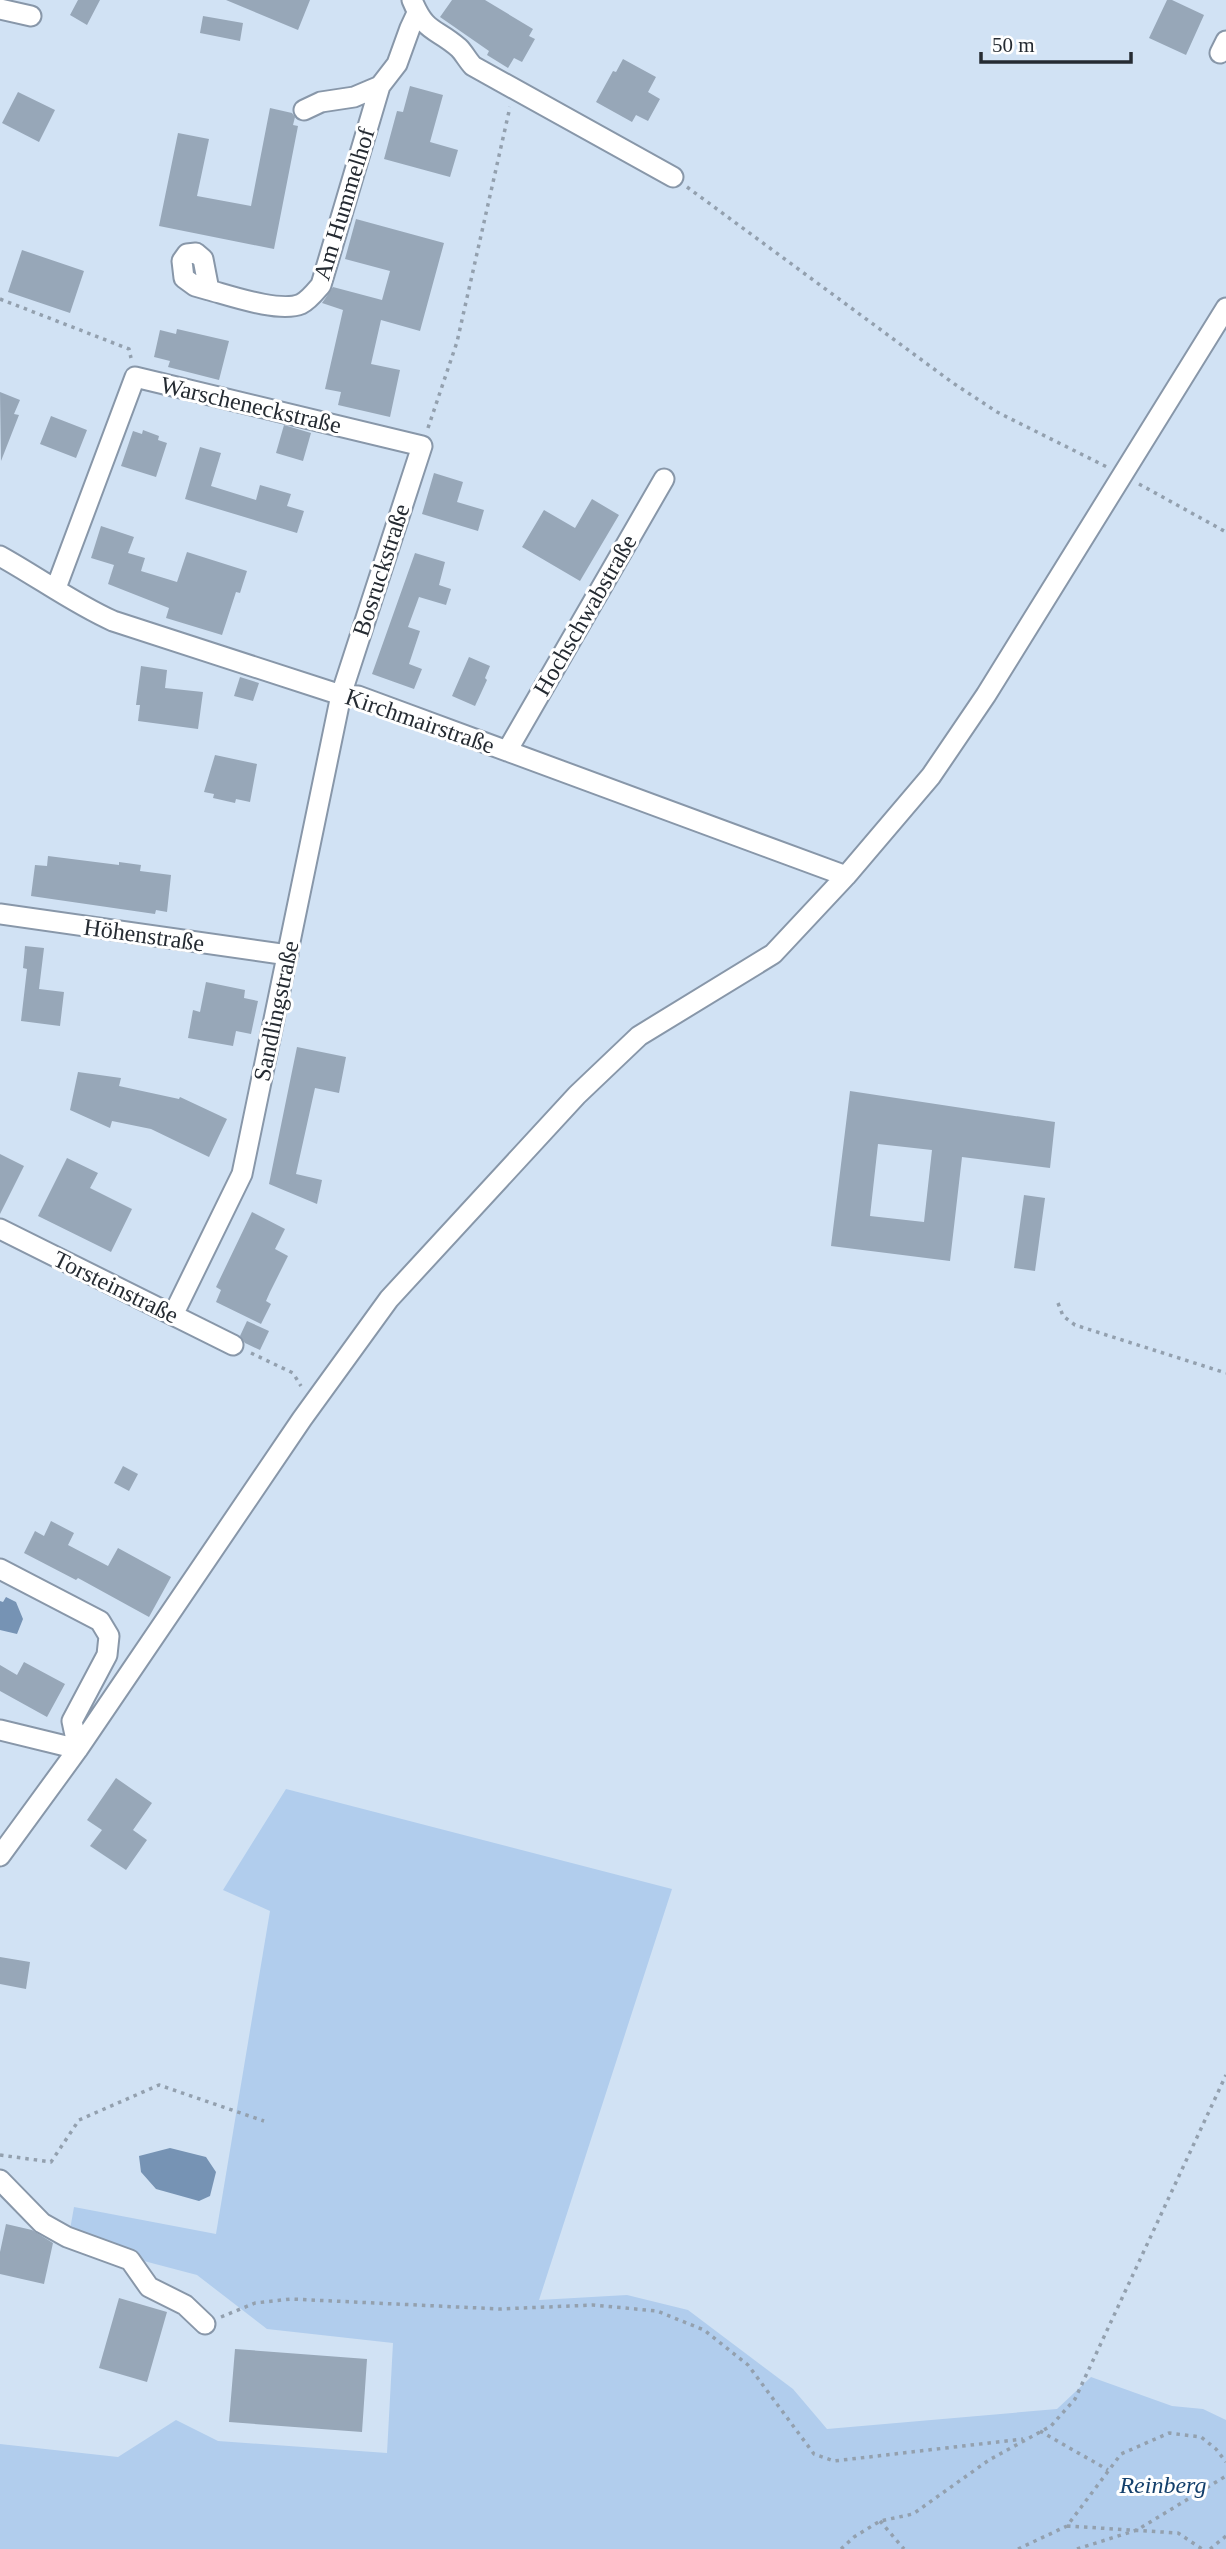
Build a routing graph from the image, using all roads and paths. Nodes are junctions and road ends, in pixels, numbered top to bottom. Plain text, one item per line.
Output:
1 (413, 3) edge
2 (0, 9) edge
3 (31, 16) dead end
4 (380, 86) junction
5 (515, 88) junction
6 (304, 110) dead end
7 (673, 177) joint
8 (209, 290) dead end
9 (0, 299) edge
10 (1226, 308) edge
11 (135, 377) junction
12 (422, 446) junction
13 (1121, 474) junction
14 (664, 479) dead end
15 (1226, 532) edge
16 (0, 556) edge
17 (56, 588) junction
18 (341, 695) junction
19 (507, 751) junction
20 (846, 876) junction
21 (0, 914) edge
22 (288, 955) junction
23 (0, 1229) edge
24 (1058, 1303) dead end
25 (173, 1315) junction
26 (233, 1345) joint
27 (293, 1373) dead end
28 (1226, 1373) edge
29 (0, 1569) edge
30 (0, 1730) edge
31 (78, 1749) junction
32 (3, 1844) edge
33 (1226, 2075) edge
34 (264, 2121) dead end
35 (0, 2155) edge
36 (0, 2180) edge
37 (205, 2324) joint
38 (1040, 2431) junction
39 (1023, 2440) junction
40 (1226, 2462) edge
41 (1108, 2470) junction
42 (1226, 2476) edge
43 (880, 2521) junction
44 (1067, 2526) junction
45 (1137, 2529) junction
46 (1226, 2536) edge
47 (841, 2549) edge
48 (904, 2549) edge
49 (1018, 2549) edge
50 (1077, 2549) edge
51 (1202, 2549) edge
52 (1210, 2549) edge

1 - 4 street, Am Hummelhof
1 - 5 street, Am Hummelhof
2 - 3 street
4 - 6 street
4 - 8 street, Am Hummelhof
5 - 7 street, Am Hummelhof
5 - 12 path
7 - 13 path
9 - 11 path
10 - 13 street
11 - 12 street, Warscheneckstraße
11 - 17 street, Warscheneckstraße
12 - 18 street, Bosruckstraße
13 - 15 path
13 - 20 street
14 - 19 street, Hochschwabstraße
16 - 17 street, Kirchmairstraße
17 - 18 street, Kirchmairstraße
18 - 19 street, Kirchmairstraße
18 - 22 street, Sandlingstraße
19 - 20 street, Kirchmairstraße
20 - 31 street
21 - 22 street, Höhenstraße
22 - 25 street, Sandlingstraße
23 - 25 street, Torsteinstraße
24 - 28 path
25 - 26 street, Torsteinstraße
26 - 27 path
29 - 31 street
30 - 31 street
31 - 32 street
33 - 38 path
34 - 35 path
36 - 37 street
37 - 39 path
38 - 39 path
38 - 41 path
39 - 43 path
40 - 41 path
41 - 44 path
42 - 45 path
43 - 47 path
43 - 48 path
44 - 45 path
44 - 49 path
45 - 50 path
45 - 51 path
46 - 52 path

